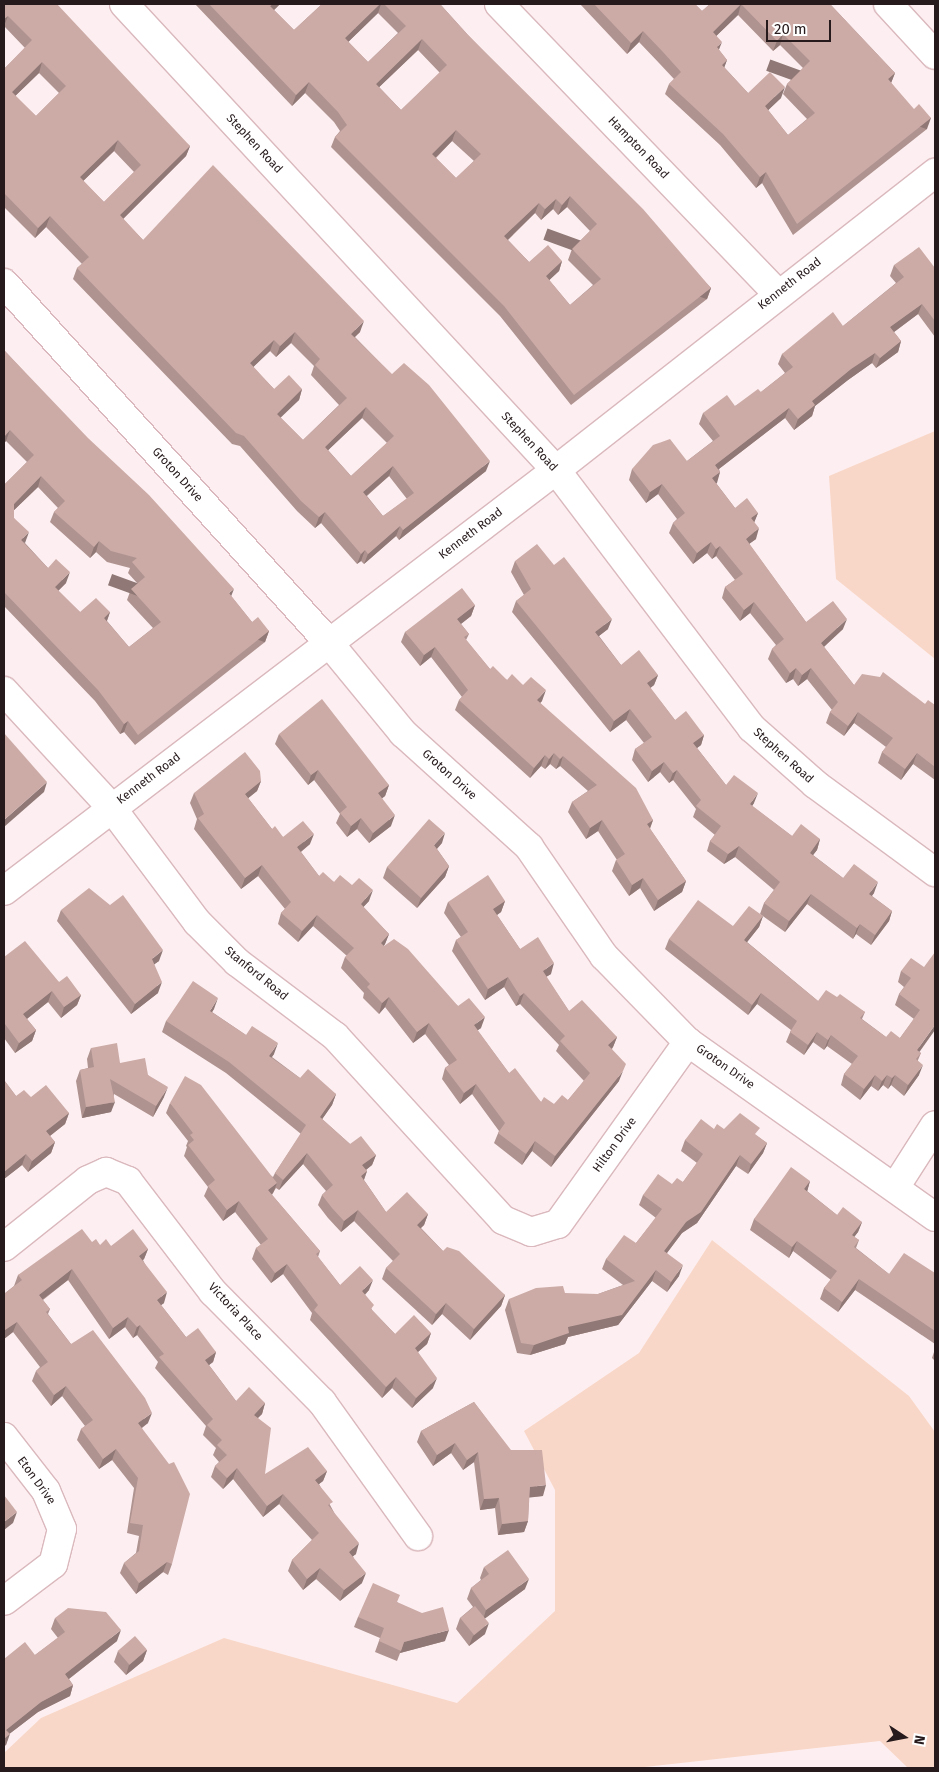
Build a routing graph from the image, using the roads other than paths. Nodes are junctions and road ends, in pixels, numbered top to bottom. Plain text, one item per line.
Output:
1 (124, 4) edge
2 (499, 4) edge
3 (888, 4) edge
4 (935, 55) edge
5 (935, 173) edge
6 (4, 283) edge
7 (777, 293) junction
8 (556, 470) junction
9 (329, 642) junction
10 (4, 691) edge
11 (111, 808) junction
12 (935, 872) edge
13 (4, 891) edge
14 (688, 1042) junction
15 (935, 1125) edge
16 (896, 1186) junction
17 (935, 1217) edge
18 (531, 1232) joint
19 (4, 1247) edge
20 (4, 1437) edge
21 (418, 1536) dead end
22 (4, 1601) edge

1 - 8 street, Stephen Road
2 - 7 street, Hampton Road
3 - 4 street
5 - 7 street, Kenneth Road
6 - 9 street, Groton Drive
7 - 8 street, Kenneth Road
8 - 9 street, Kenneth Road
8 - 12 street, Stephen Road
9 - 11 street, Kenneth Road
9 - 14 street, Groton Drive
10 - 11 street, Stanford Road
11 - 13 street, Kenneth Road
11 - 18 street, Stanford Road
14 - 16 street, Groton Drive
14 - 18 street, Hilton Drive
15 - 16 street
16 - 17 street, Groton Drive
19 - 21 street, Victoria Place
20 - 22 street, Eton Drive

